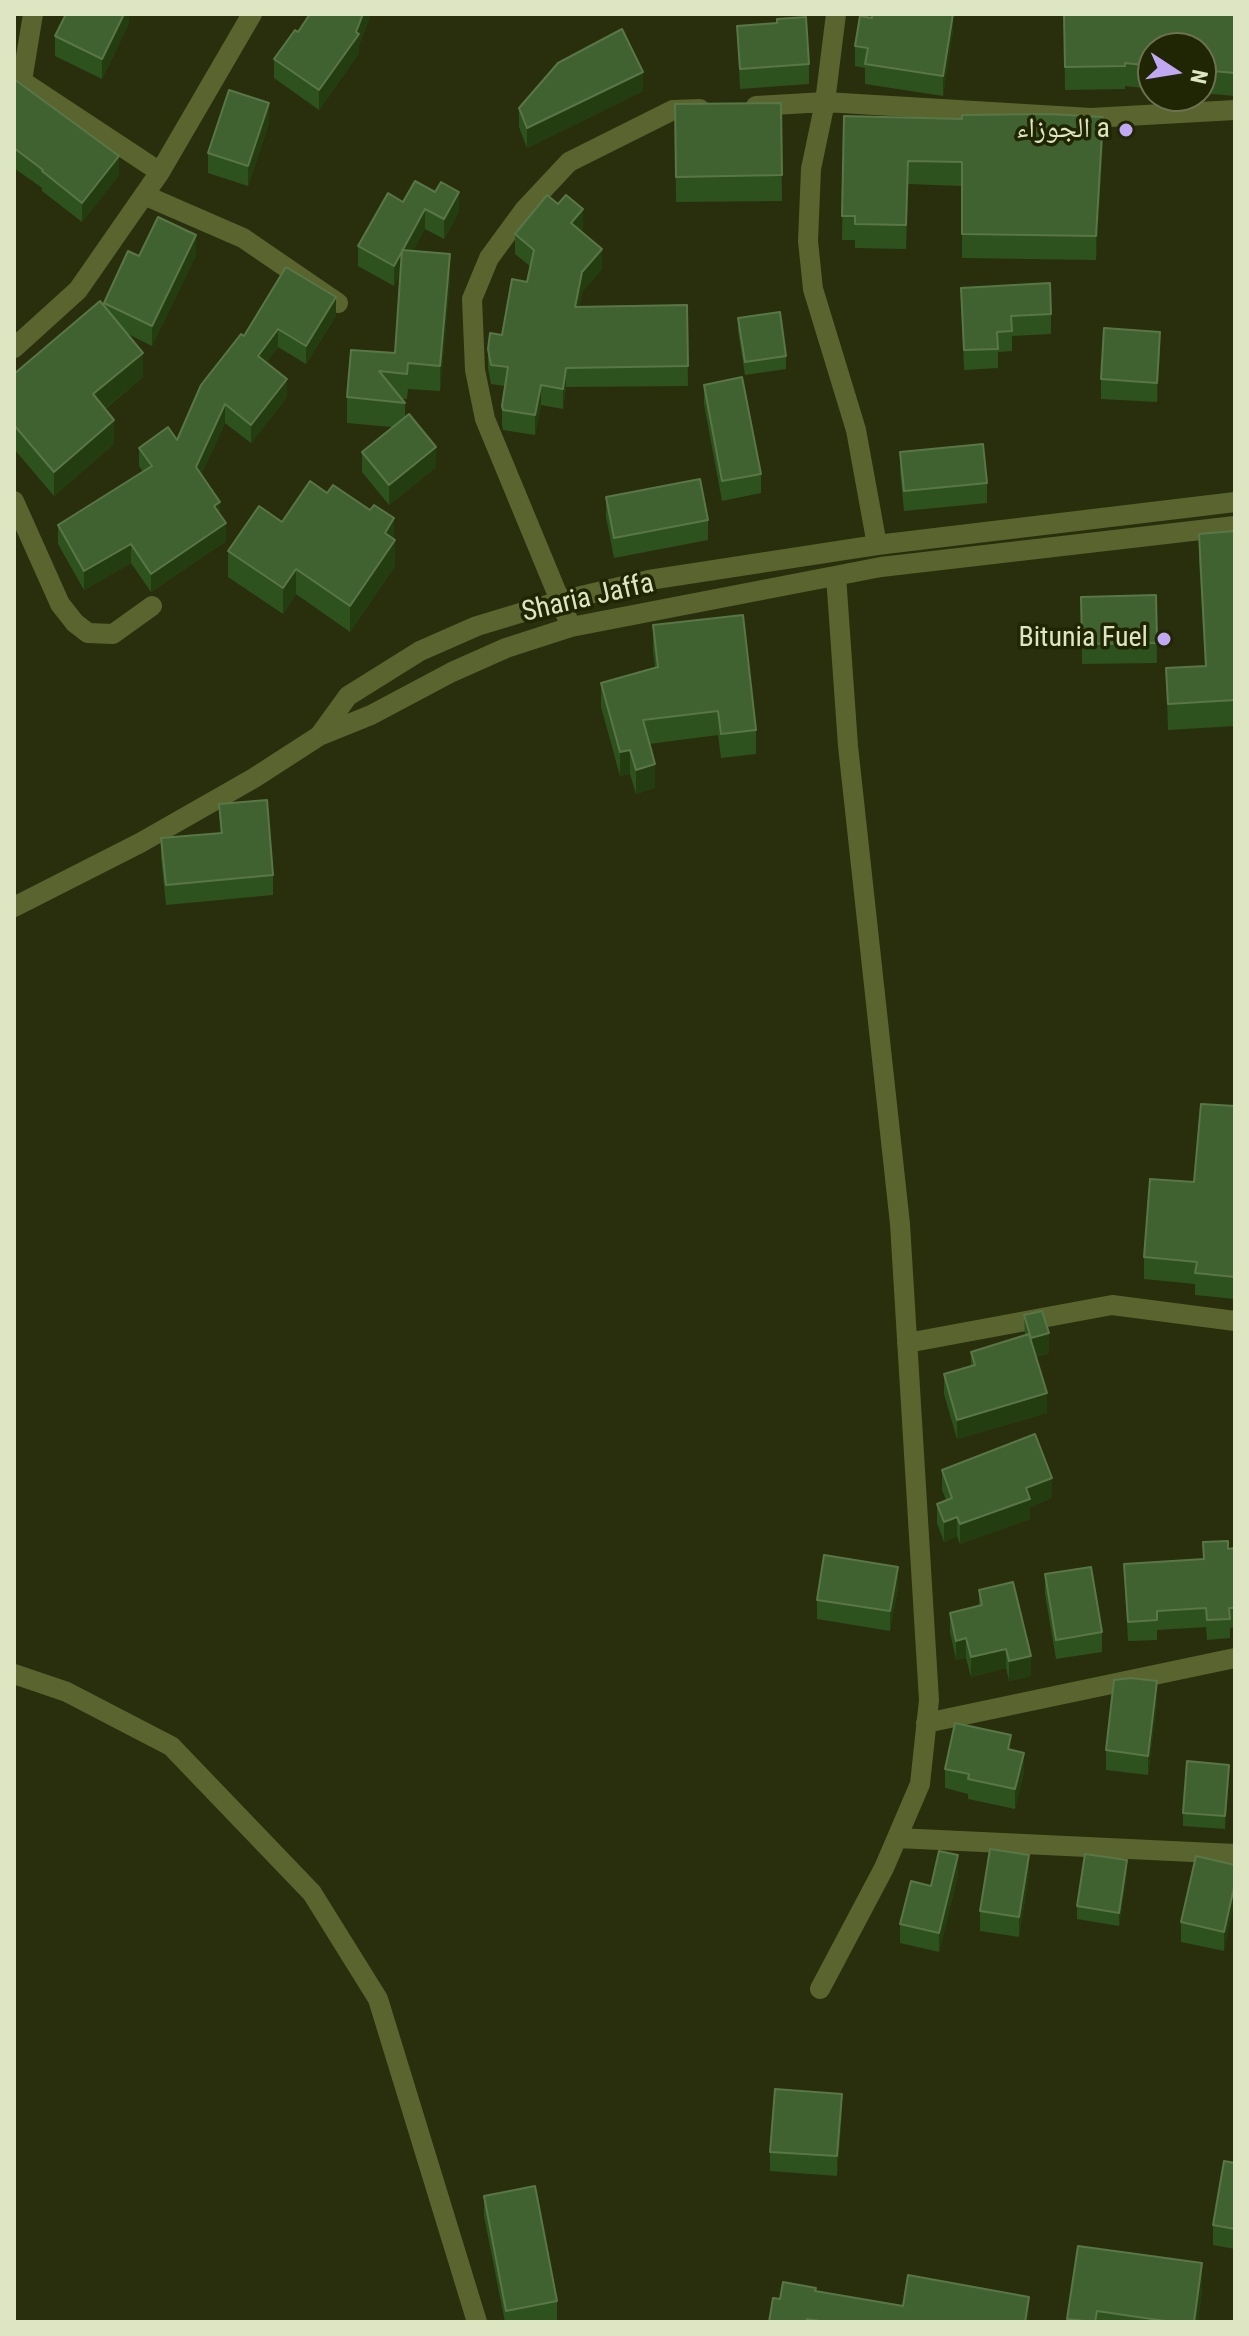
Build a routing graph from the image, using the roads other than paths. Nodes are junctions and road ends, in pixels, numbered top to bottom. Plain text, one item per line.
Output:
1 (33, 14) edge
2 (252, 14) edge
3 (836, 14) edge
4 (18, 83) edge
5 (825, 102) junction
6 (1235, 110) edge
7 (160, 172) junction
8 (144, 195) junction
9 (338, 303) edge
10 (14, 348) edge
11 (14, 501) edge
12 (1235, 502) edge
13 (1235, 526) edge
14 (877, 545) junction
15 (836, 576) junction
16 (560, 601) junction
17 (152, 606) dead end
18 (571, 627) junction
19 (319, 736) junction
20 (14, 907) edge
21 (1235, 1321) edge
22 (907, 1343) junction
23 (1235, 1658) edge
24 (14, 1674) edge
25 (926, 1723) junction
26 (897, 1838) junction
27 (1235, 1854) edge
28 (820, 1989) dead end
29 (477, 2322) edge

1 - 4 street
2 - 7 street
3 - 5 street
4 - 7 street
5 - 6 street
5 - 14 street
5 - 16 street
7 - 8 street
8 - 9 street
8 - 10 street
11 - 17 street
12 - 14 street
13 - 15 street, Sharia Jaffa
14 - 16 street
15 - 18 street, Sharia Jaffa
15 - 22 street
16 - 18 street
16 - 19 street
18 - 19 street, Sharia Jaffa
19 - 20 street, Sharia Jaffa
21 - 22 street
22 - 25 street
23 - 25 street
24 - 29 street
25 - 26 street
26 - 27 street
26 - 28 street

